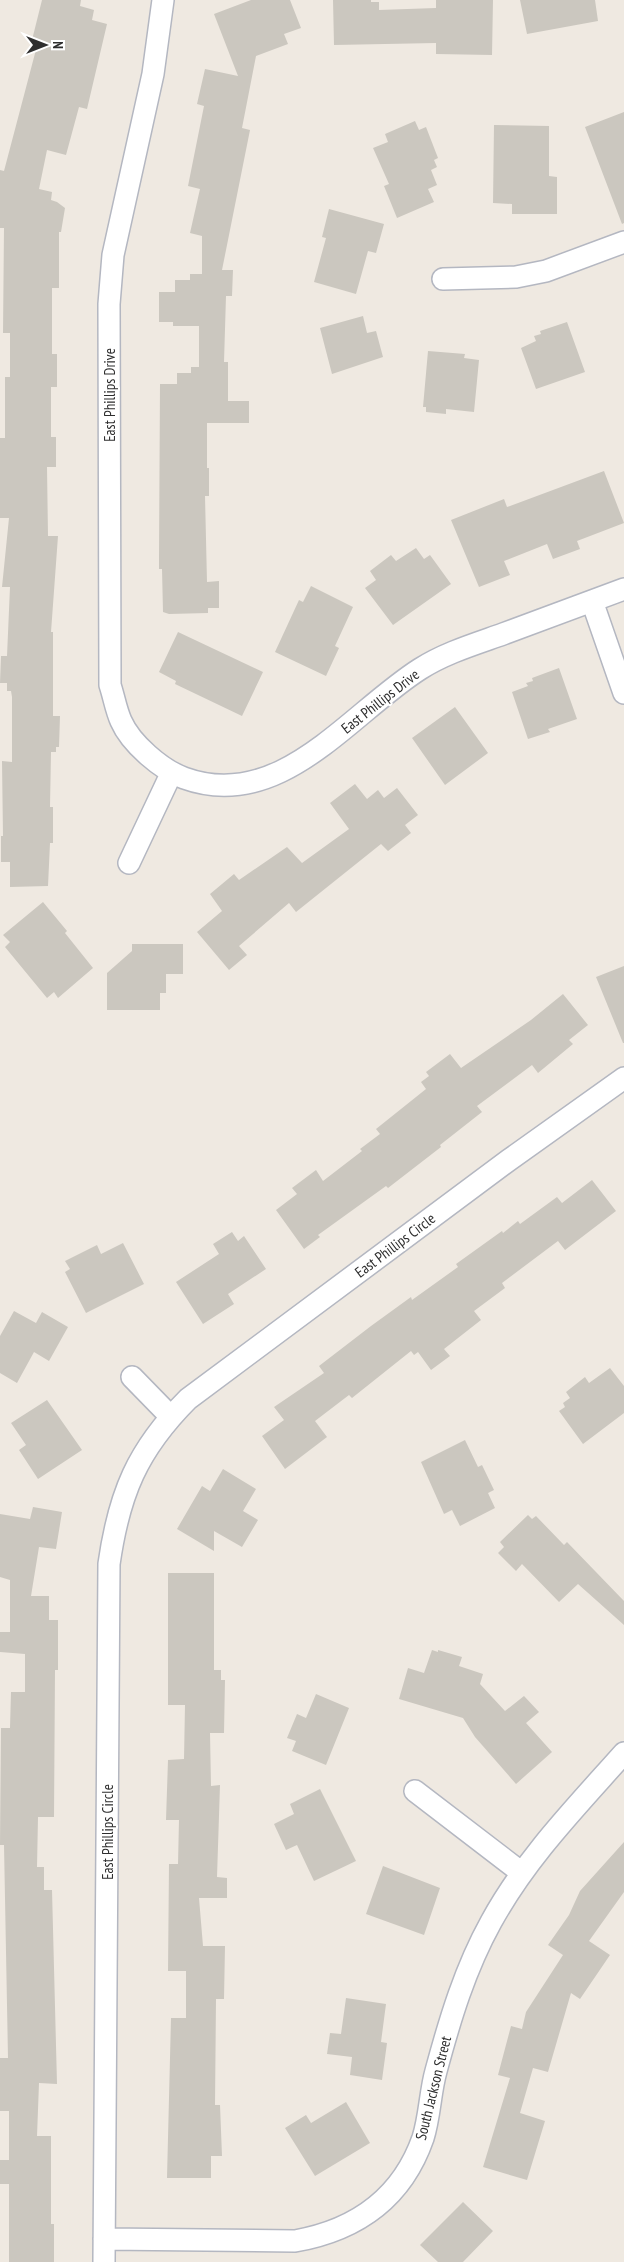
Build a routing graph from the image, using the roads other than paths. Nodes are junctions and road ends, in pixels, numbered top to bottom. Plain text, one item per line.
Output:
1 (163, 0) edge
2 (624, 242) edge
3 (443, 279) dead end
4 (624, 589) edge
5 (592, 601) junction
6 (624, 693) edge
7 (171, 774) junction
8 (128, 863) dead end
9 (624, 1078) edge
10 (132, 1377) dead end
11 (171, 1417) junction
12 (624, 1753) edge
13 (415, 1791) dead end
14 (522, 1873) junction
15 (104, 2239) junction
16 (104, 2262) edge

1 - 7 street, East Phillips Drive
2 - 3 street
4 - 5 street, East Phillips Drive
5 - 6 street
5 - 7 street, East Phillips Drive
7 - 8 street
9 - 11 street, East Phillips Circle
10 - 11 street
11 - 15 street, East Phillips Circle
12 - 14 street, South Jackson Street
13 - 14 street
14 - 15 street, South Jackson Street
15 - 16 street, East Phillips Circle

